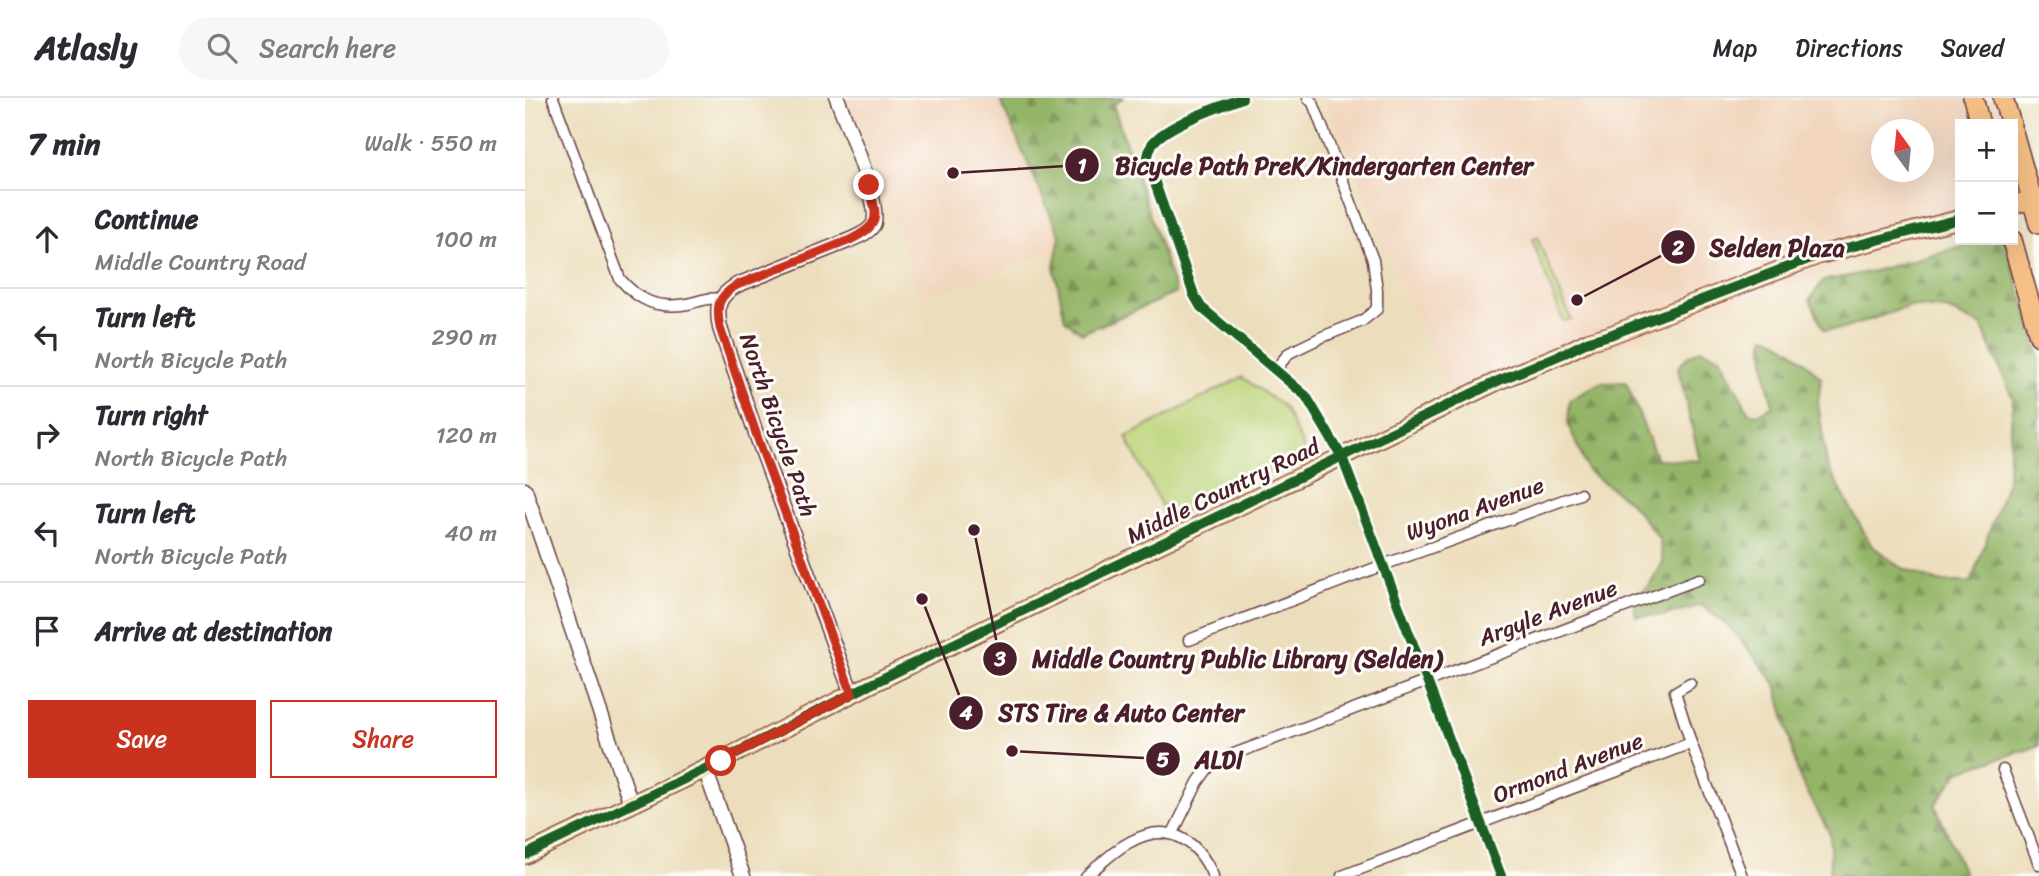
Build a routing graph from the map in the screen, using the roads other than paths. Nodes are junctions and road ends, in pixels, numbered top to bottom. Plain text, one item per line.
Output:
1 (553, 98) edge
2 (837, 98) edge
3 (1242, 98) edge
4 (1308, 98) edge
5 (1973, 98) edge
6 (2003, 98) edge
7 (1979, 119) edge
8 (2009, 119) edge
9 (2018, 147) edge
10 (2035, 199) edge
11 (2018, 204) edge
12 (1955, 220) edge
13 (2039, 224) edge
14 (2013, 245) edge
15 (720, 299) junction
16 (2039, 336) edge
17 (1275, 370) junction
18 (1342, 457) junction
19 (525, 490) edge
20 (1580, 494) dead end
21 (1383, 565) junction
22 (1699, 579) dead end
23 (1189, 640) dead end
24 (1427, 682) junction
25 (1690, 682) dead end
26 (852, 694) junction
27 (1691, 743) junction
28 (705, 769) junction
29 (2003, 770) dead end
30 (631, 804) junction
31 (1481, 823) junction
32 (1173, 833) junction
33 (2034, 835) edge
34 (525, 855) edge
35 (2039, 864) edge
36 (743, 876) edge
37 (1086, 876) edge
38 (1213, 876) edge
39 (1342, 876) edge
40 (1501, 876) edge
41 (1742, 876) edge

1 - 15 street
2 - 15 street
3 - 17 street
4 - 17 street
5 - 7 highway
6 - 8 highway
9 - 10 highway
10 - 11 main road
10 - 13 highway
12 - 18 main road, Middle Country Road
14 - 16 highway
15 - 26 street, North Bicycle Path
17 - 18 street
18 - 21 street
18 - 26 main road, Middle Country Road
19 - 30 street
20 - 21 street, Wyona Avenue
21 - 23 street, Wyona Avenue
21 - 24 street
22 - 24 street, Argyle Avenue
24 - 31 street
24 - 32 street, Argyle Avenue
25 - 27 street
26 - 28 main road, Middle Country Road
27 - 31 street, Ormond Avenue
27 - 41 street
28 - 30 main road, Middle Country Road
28 - 36 street
29 - 33 street
30 - 34 main road, Middle Country Road
31 - 39 street, Ormond Avenue
31 - 40 street
32 - 37 street
32 - 38 street
33 - 35 street

